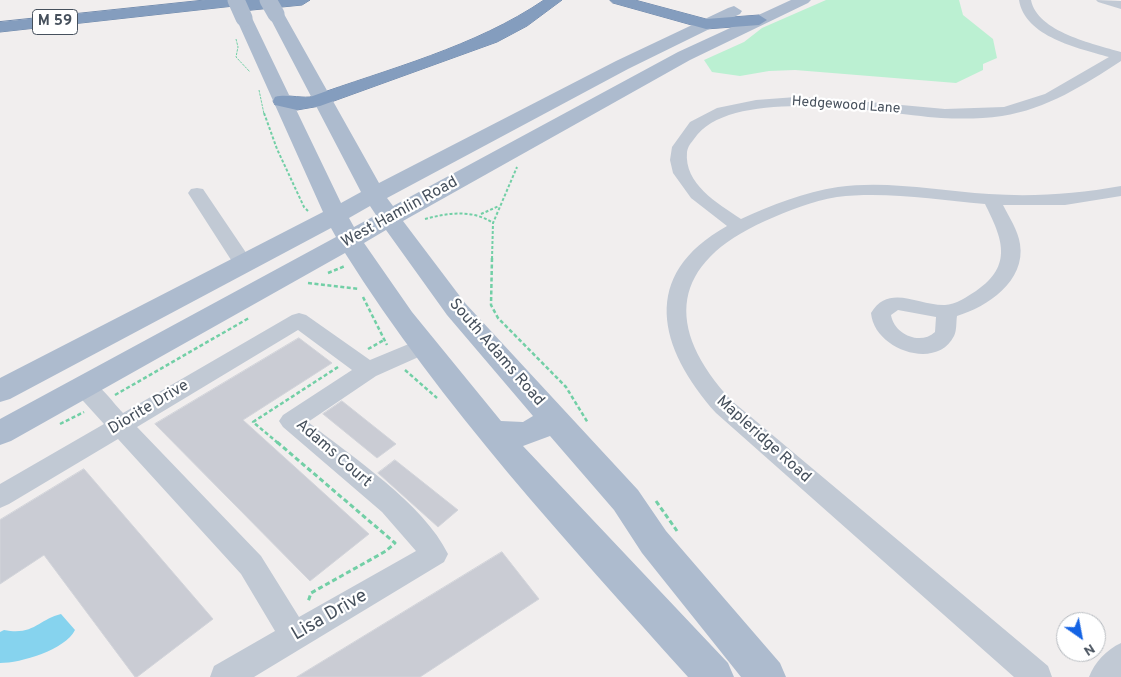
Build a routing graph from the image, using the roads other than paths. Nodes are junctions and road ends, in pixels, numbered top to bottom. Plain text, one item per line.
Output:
1 (157, 0) edge
2 (236, 0) edge
3 (247, 0) edge
4 (302, 0) edge
5 (554, 0) edge
6 (618, 0) edge
7 (803, 0) edge
8 (1026, 0) edge
9 (1102, 0) edge
10 (752, 4) dead end
11 (1121, 6) edge
12 (272, 7) edge
13 (0, 16) edge
14 (111, 16) junction
15 (759, 20) junction
16 (706, 24) junction
17 (0, 28) edge
18 (1120, 56) edge
19 (622, 65) junction
20 (640, 80) junction
21 (322, 100) junction
22 (282, 101) junction
23 (1121, 192) edge
24 (198, 193) dead end
25 (374, 195) junction
26 (991, 200) junction
27 (324, 215) junction
28 (388, 218) junction
29 (740, 226) junction
30 (350, 240) junction
31 (243, 264) junction
32 (948, 312) dead end
33 (90, 343) junction
34 (424, 346) junction
35 (359, 364) junction
36 (0, 391) edge
37 (91, 395) junction
38 (552, 416) junction
39 (120, 426) junction
40 (490, 429) junction
41 (0, 433) edge
42 (0, 497) edge
43 (434, 554) joint
44 (305, 630) junction
45 (1121, 658) edge
46 (225, 677) edge
47 (714, 677) edge
48 (766, 677) edge
49 (1037, 677) edge
50 (1104, 677) edge

1 - 13 highway, M 59
2 - 22 main road, bridge
3 - 14 highway, M 59
4 - 14 highway
5 - 21 highway
6 - 16 highway
7 - 15 main road, West Hamlin Road
8 - 18 street
9 - 11 street
10 - 16 main road, West Hamlin Road
12 - 21 main road, South Adams Road
14 - 17 highway, M 59
15 - 16 highway
15 - 20 main road, West Hamlin Road
16 - 19 main road, West Hamlin Road
18 - 29 street, Hedgewood Lane
19 - 20 main road
19 - 25 main road, West Hamlin Road
20 - 28 main road, West Hamlin Road
21 - 22 highway
21 - 25 main road, South Adams Road
22 - 27 main road
23 - 26 street, Mapleridge Road
24 - 31 street
25 - 27 main road, West Hamlin Road
25 - 28 main road, South Adams Road
26 - 29 street, Mapleridge Road
26 - 32 street
27 - 30 main road
27 - 31 main road, West Hamlin Road
28 - 30 main road, West Hamlin Road
28 - 38 main road, South Adams Road
29 - 49 street, Mapleridge Road
30 - 34 main road
30 - 37 main road, West Hamlin Road
31 - 33 main road, West Hamlin Road
33 - 36 main road, West Hamlin Road
33 - 37 main road
34 - 35 street, Adams Court
34 - 40 main road
35 - 39 street, Diorite Drive
35 - 43 street, Adams Court
37 - 39 street
37 - 41 main road, West Hamlin Road
38 - 40 main road
38 - 48 main road, South Adams Road
39 - 42 street, Diorite Drive
39 - 44 street
40 - 47 main road
43 - 44 street, Lisa Drive
44 - 46 street, Lisa Drive
45 - 50 street

